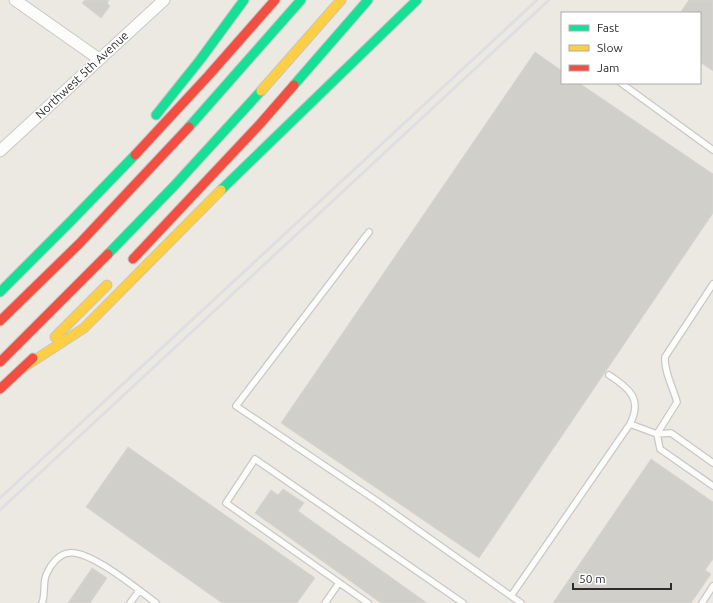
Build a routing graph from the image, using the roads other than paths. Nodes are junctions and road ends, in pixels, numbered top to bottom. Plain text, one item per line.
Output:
1 (15, 0) edge
2 (164, 0) edge
3 (244, 0) edge
4 (275, 0) edge
5 (301, 0) edge
6 (341, 0) edge
7 (368, 0) edge
8 (416, 0) edge
9 (99, 59) junction
10 (622, 84) edge
11 (152, 120) dead end
12 (138, 139) dead end
13 (0, 150) edge
14 (713, 150) edge
15 (90, 201) junction
16 (369, 232) dead end
17 (128, 264) dead end
18 (114, 278) dead end
19 (713, 284) edge
20 (0, 292) edge
21 (0, 321) edge
22 (0, 362) edge
23 (24, 367) junction
24 (609, 375) dead end
25 (0, 389) edge
26 (630, 424) junction
27 (657, 434) junction
28 (713, 463) edge
29 (713, 486) edge
30 (339, 583) junction
31 (713, 586) edge
32 (139, 591) junction
33 (511, 596) junction
34 (42, 603) edge
35 (130, 603) edge
36 (156, 603) edge
37 (325, 603) edge
38 (368, 603) edge
39 (462, 603) edge
40 (521, 603) edge
41 (702, 603) edge

1 - 9 street
2 - 9 street, Northwest 5th Avenue
3 - 11 highway
4 - 15 highway
5 - 21 highway
6 - 22 highway
7 - 17 highway
8 - 23 highway
9 - 13 street, Northwest 5th Avenue
10 - 14 lane
12 - 15 highway
15 - 20 highway
16 - 33 lane
18 - 23 highway
19 - 27 lane
23 - 25 highway
24 - 26 lane
26 - 27 lane
26 - 33 lane
27 - 28 lane
27 - 29 lane
30 - 37 lane
30 - 38 lane
30 - 39 lane
31 - 41 lane
32 - 34 lane
32 - 35 lane
32 - 36 lane
33 - 40 lane

